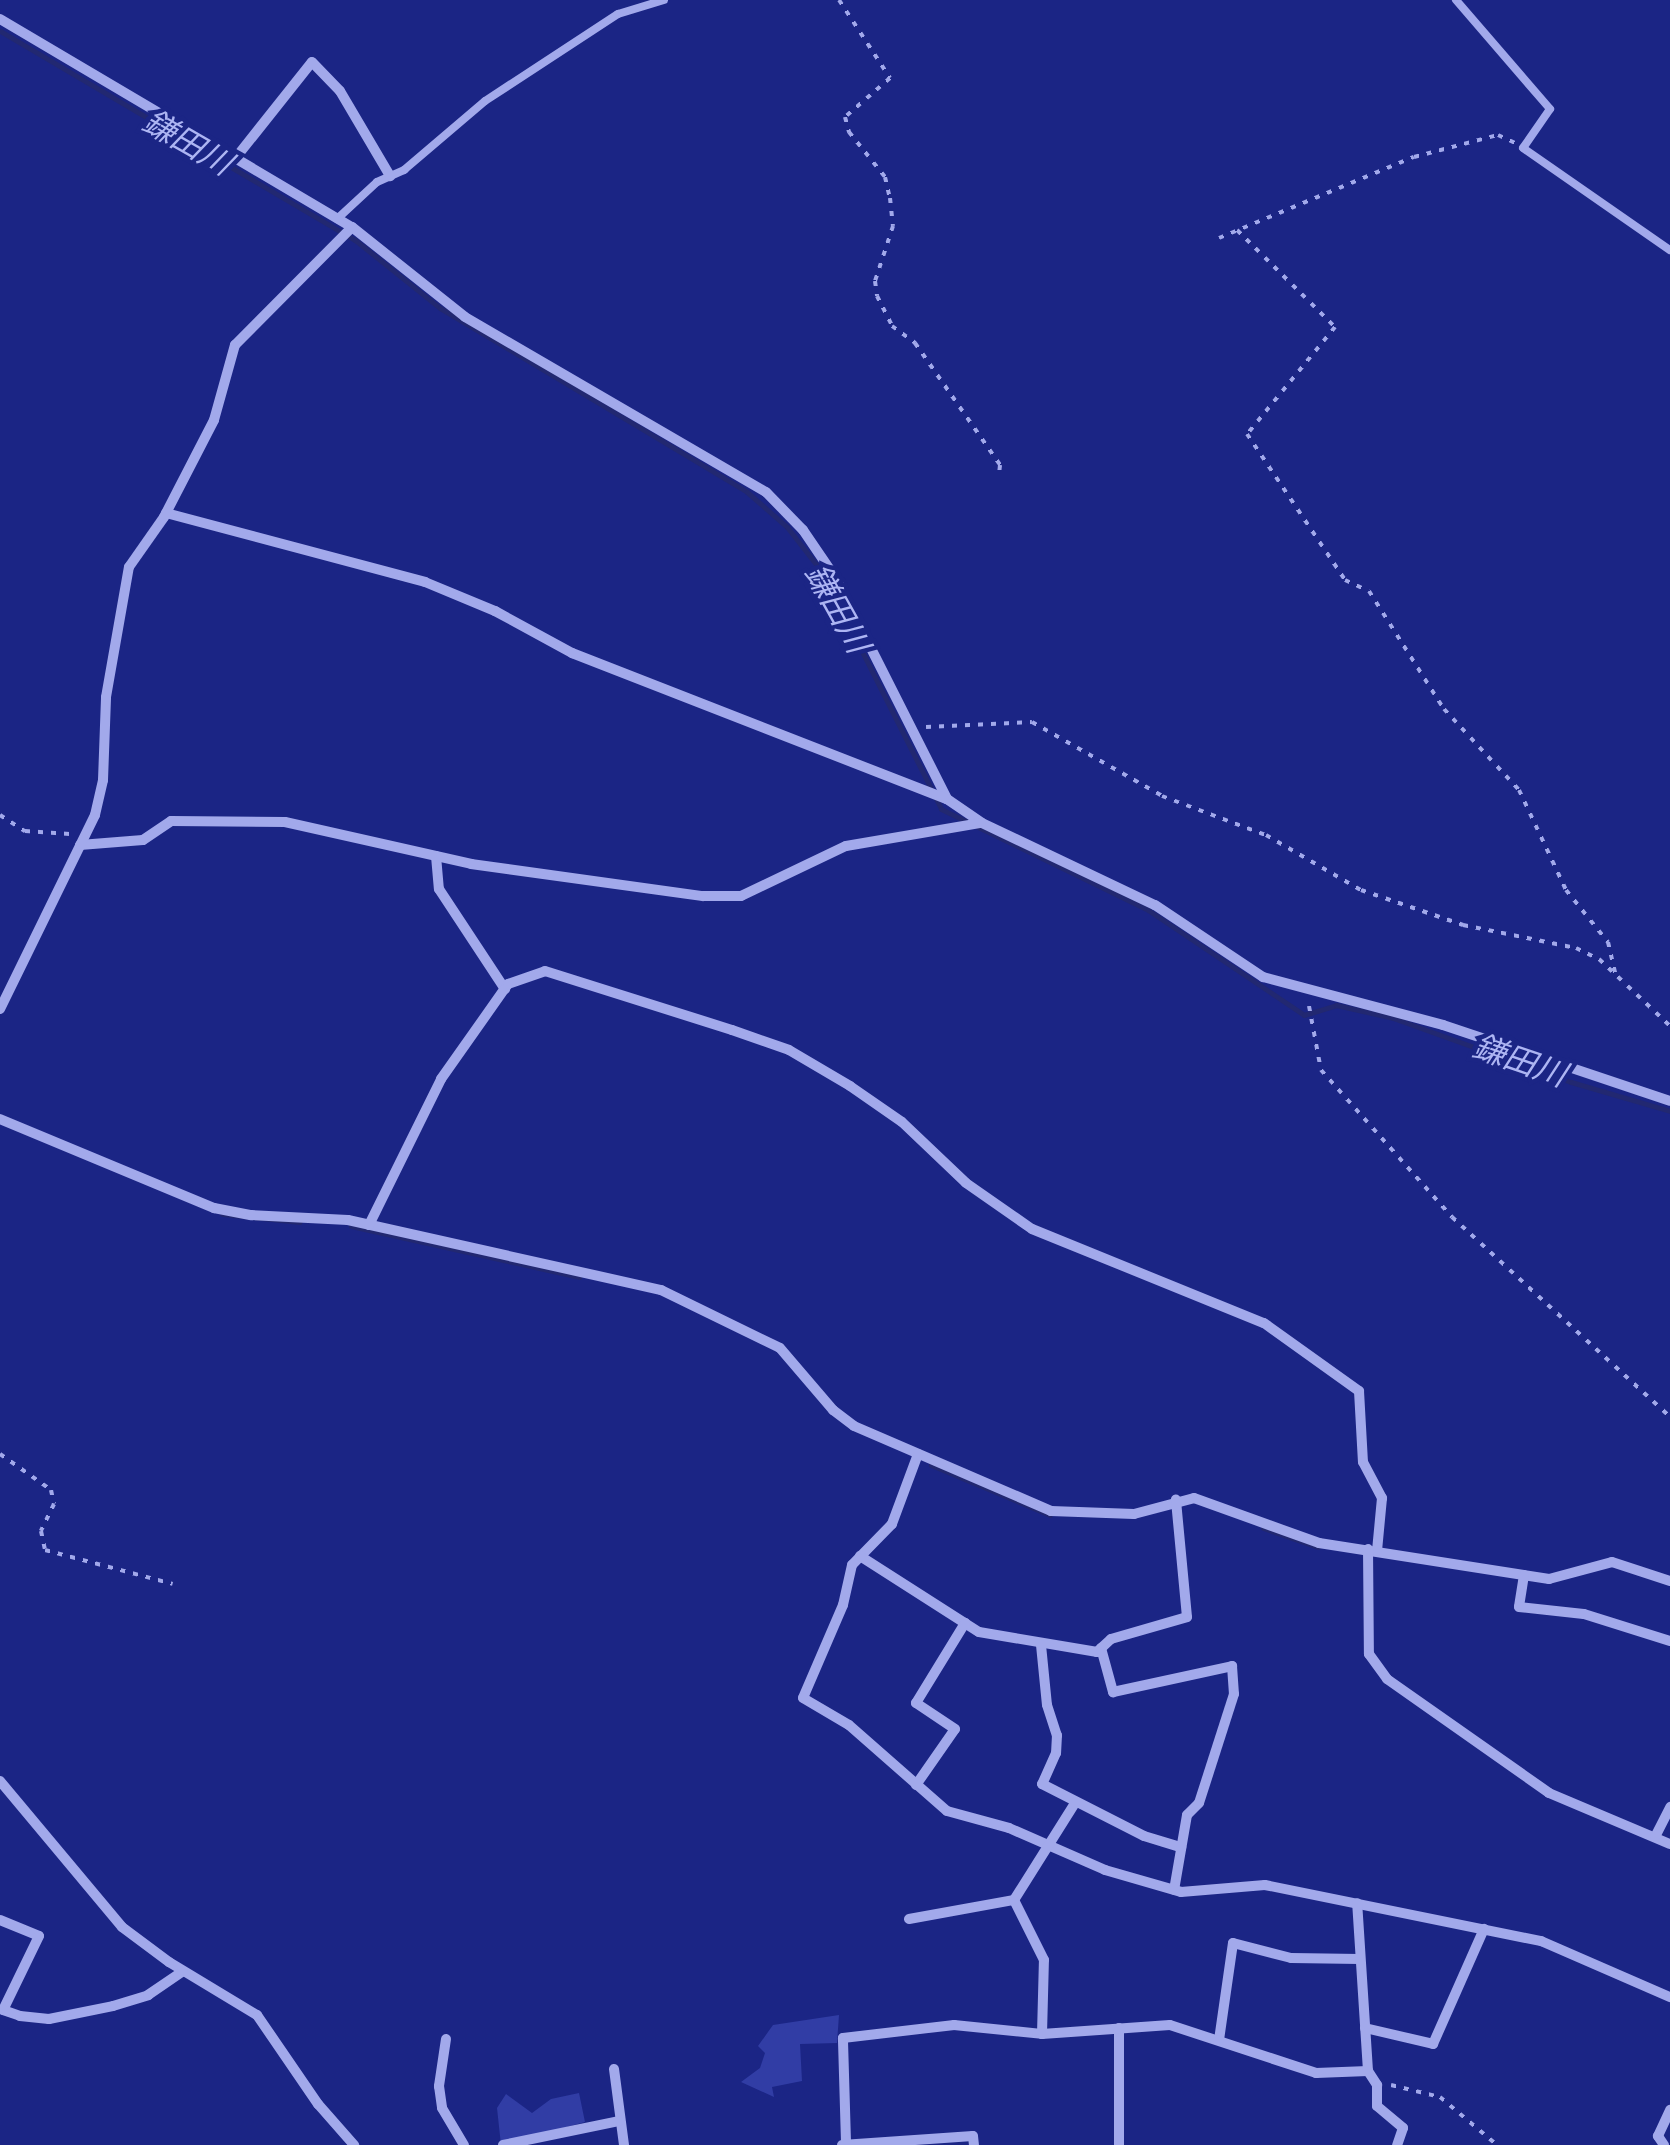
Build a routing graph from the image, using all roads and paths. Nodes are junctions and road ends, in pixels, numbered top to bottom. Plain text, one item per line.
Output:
1 (664, 0) edge
2 (839, 0) edge
3 (1456, 0) edge
4 (0, 20) edge
5 (1523, 148) junction
6 (234, 160) junction
7 (390, 176) junction
8 (336, 219) junction
9 (352, 227) junction
10 (1237, 230) junction
11 (1219, 238) dead end
12 (1670, 250) edge
13 (998, 474) dead end
14 (166, 513) junction
15 (911, 725) junction
16 (947, 800) junction
17 (0, 815) edge
18 (982, 823) junction
19 (82, 840) junction
20 (436, 856) junction
21 (1616, 978) junction
22 (505, 989) junction
23 (1307, 991) junction
24 (0, 1009) edge
25 (1670, 1026) edge
26 (1670, 1101) edge
27 (0, 1119) edge
28 (370, 1225) junction
29 (1670, 1416) edge
30 (0, 1454) edge
31 (918, 1454) junction
32 (1176, 1500) junction
33 (1373, 1550) junction
34 (860, 1556) junction
35 (1524, 1575) junction
36 (1670, 1581) edge
37 (172, 1584) dead end
38 (965, 1623) junction
39 (1670, 1642) edge
40 (1042, 1645) junction
41 (1102, 1648) junction
42 (0, 1780) edge
43 (916, 1785) junction
44 (1075, 1803) junction
45 (1670, 1807) edge
46 (1655, 1837) junction
47 (1670, 1844) edge
48 (1047, 1846) junction
49 (1182, 1847) junction
50 (1174, 1890) junction
51 (1014, 1900) junction
52 (1357, 1904) junction
53 (0, 1920) edge
54 (909, 1920) dead end
55 (1484, 1929) junction
56 (1360, 1960) junction
57 (183, 1971) junction
58 (1670, 1997) edge
59 (1118, 2028) junction
60 (1365, 2028) junction
61 (1042, 2034) junction
62 (446, 2039) dead end
63 (1219, 2040) junction
64 (614, 2069) dead end
65 (1368, 2071) junction
66 (1377, 2085) junction
67 (1670, 2110) edge
68 (619, 2121) junction
69 (844, 2144) edge
70 (354, 2145) edge
71 (464, 2145) edge
72 (503, 2145) edge
73 (624, 2145) edge
74 (974, 2145) edge
75 (1120, 2145) edge
76 (1397, 2145) edge
77 (1497, 2145) edge
78 (1664, 2145) edge

1 - 7 lane
2 - 13 path
3 - 5 lane
4 - 6 street
5 - 10 path
5 - 12 lane
6 - 7 street
6 - 8 street
7 - 8 lane
8 - 9 street
9 - 14 street
9 - 15 street
10 - 11 path
10 - 21 path
14 - 16 street
14 - 19 street
15 - 16 street
15 - 21 path
16 - 18 street
17 - 19 path
18 - 20 street
18 - 23 street
19 - 20 street
19 - 24 street
20 - 22 street
21 - 25 path
22 - 28 street
22 - 33 street
23 - 26 street
23 - 29 path
27 - 28 street
28 - 31 street
30 - 37 path
31 - 32 street
31 - 34 street
32 - 33 street
32 - 41 street
33 - 35 street
33 - 46 street
34 - 38 street
34 - 43 street
35 - 36 street
35 - 39 street
38 - 40 street
38 - 43 street
40 - 41 street
40 - 44 street
41 - 49 street
42 - 57 street
43 - 48 street
44 - 48 street
44 - 49 street
45 - 46 street
46 - 47 street
48 - 50 street
48 - 51 street
49 - 50 street
50 - 52 street
51 - 54 street
51 - 61 street
52 - 55 street
52 - 56 street
53 - 57 street
55 - 58 street
55 - 60 street
56 - 60 street
56 - 63 street
57 - 70 street
59 - 61 street
59 - 63 street
59 - 75 street
60 - 65 street
61 - 69 street
62 - 71 street
63 - 65 street
64 - 68 street
65 - 66 street
66 - 76 street
66 - 77 path
67 - 78 street
68 - 72 street
68 - 73 street
69 - 74 street

